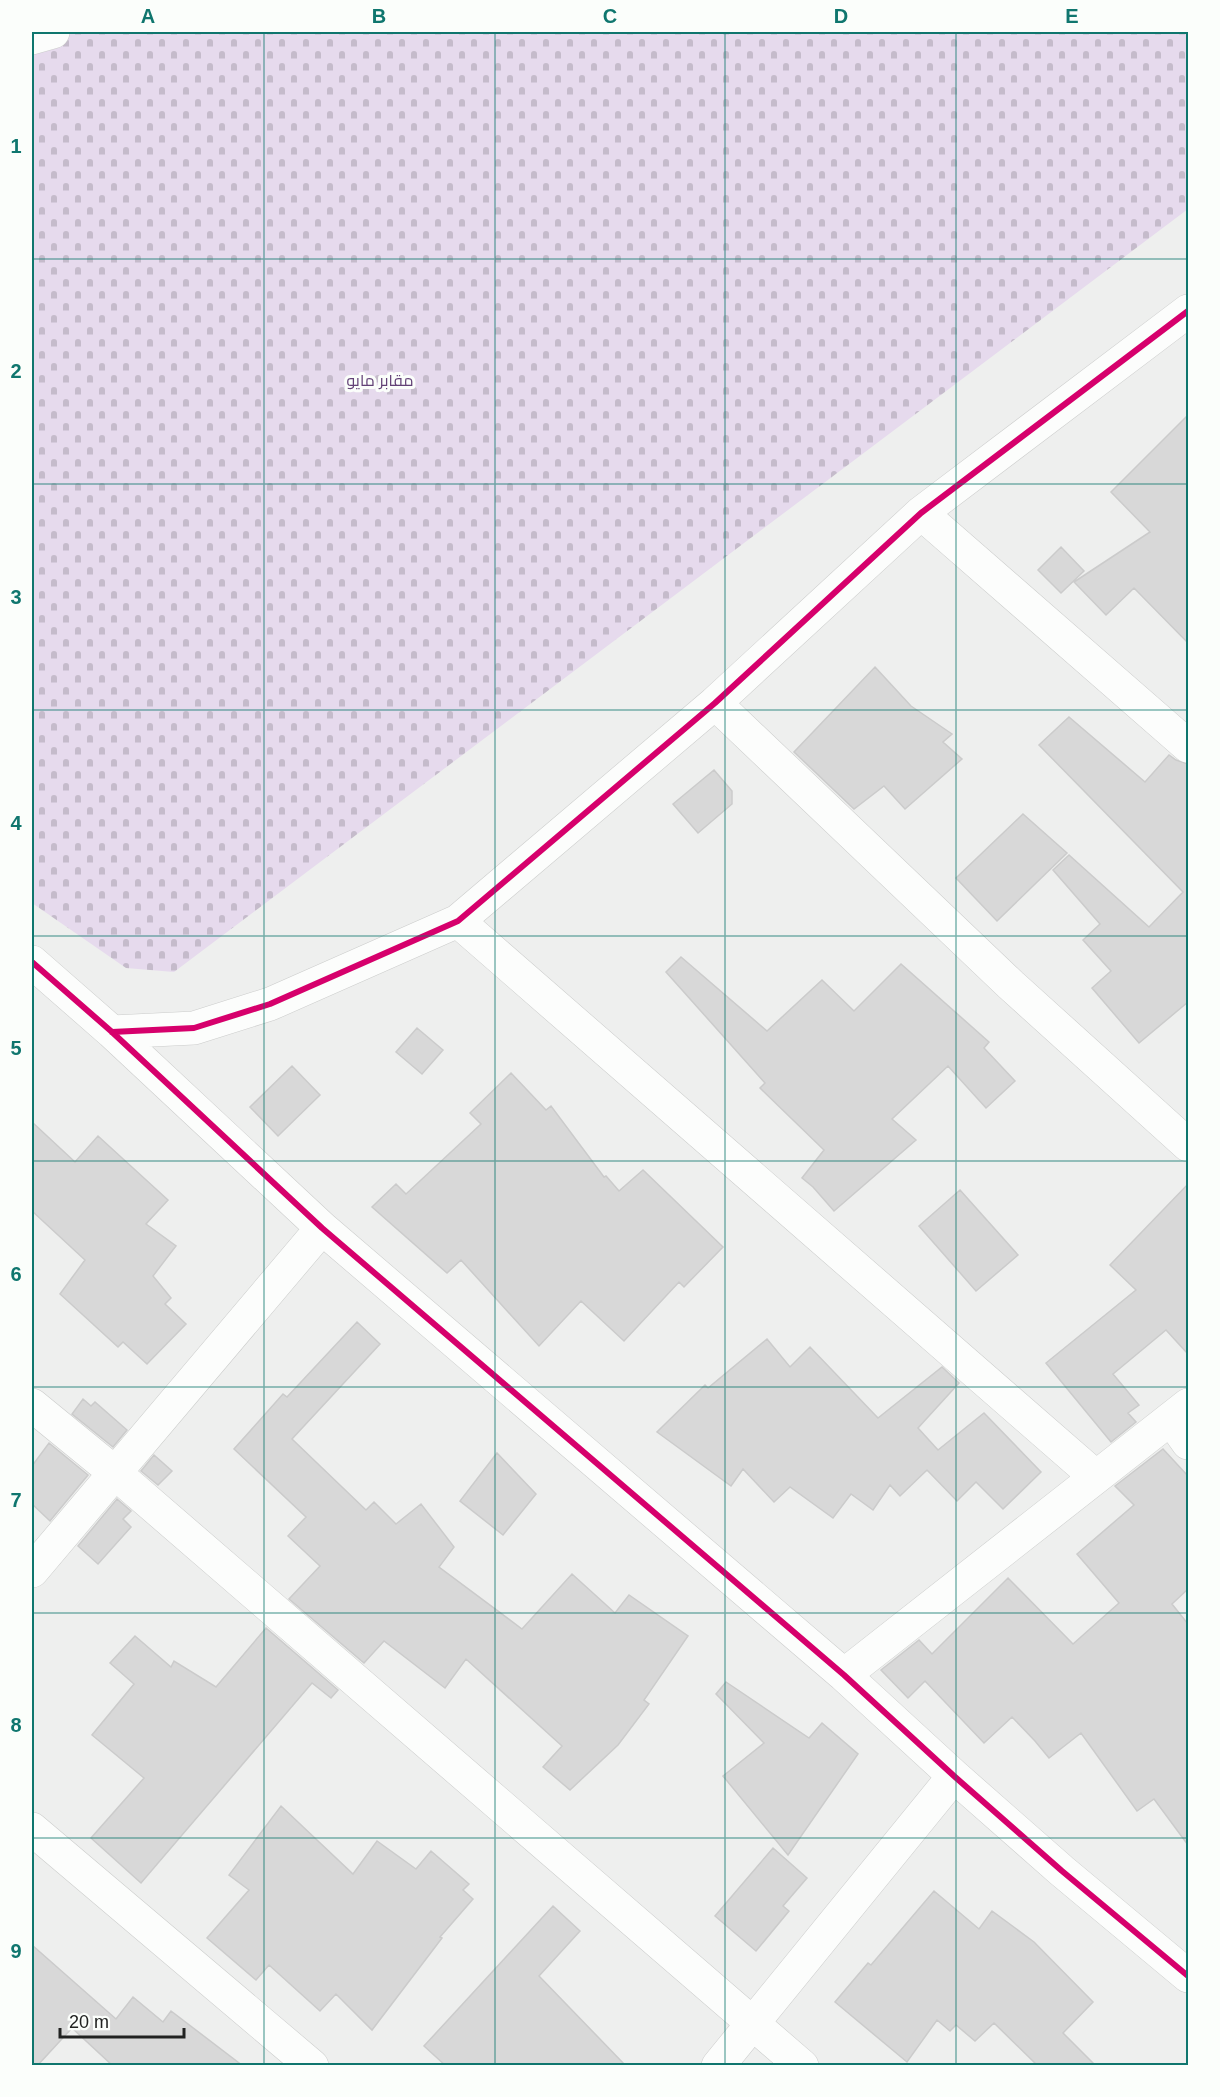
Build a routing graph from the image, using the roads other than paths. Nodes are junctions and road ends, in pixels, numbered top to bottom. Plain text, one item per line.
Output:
1 (53, 32) edge
2 (32, 38) edge
3 (1185, 320) edge
4 (921, 513) junction
5 (715, 703) junction
6 (1188, 746) edge
7 (458, 921) junction
8 (32, 962) edge
9 (112, 1032) junction
10 (1188, 1145) edge
11 (322, 1228) junction
12 (32, 1405) edge
13 (1183, 1422) edge
14 (114, 1472) junction
15 (1096, 1477) junction
16 (32, 1571) edge
17 (844, 1675) junction
18 (954, 1776) junction
19 (32, 1828) edge
20 (1188, 1976) edge
21 (752, 2023) junction
22 (312, 2066) edge
23 (718, 2066) edge
24 (802, 2066) edge

1 - 2 street
3 - 4 street
4 - 5 street
4 - 6 street
5 - 7 street
5 - 10 street
7 - 9 street
7 - 15 street
8 - 9 street
9 - 11 street
11 - 14 street
11 - 17 street
12 - 14 street
13 - 15 street
14 - 16 street
14 - 21 street
15 - 17 street
17 - 18 street
18 - 20 street
18 - 21 street
19 - 22 street
21 - 23 street
21 - 24 street

